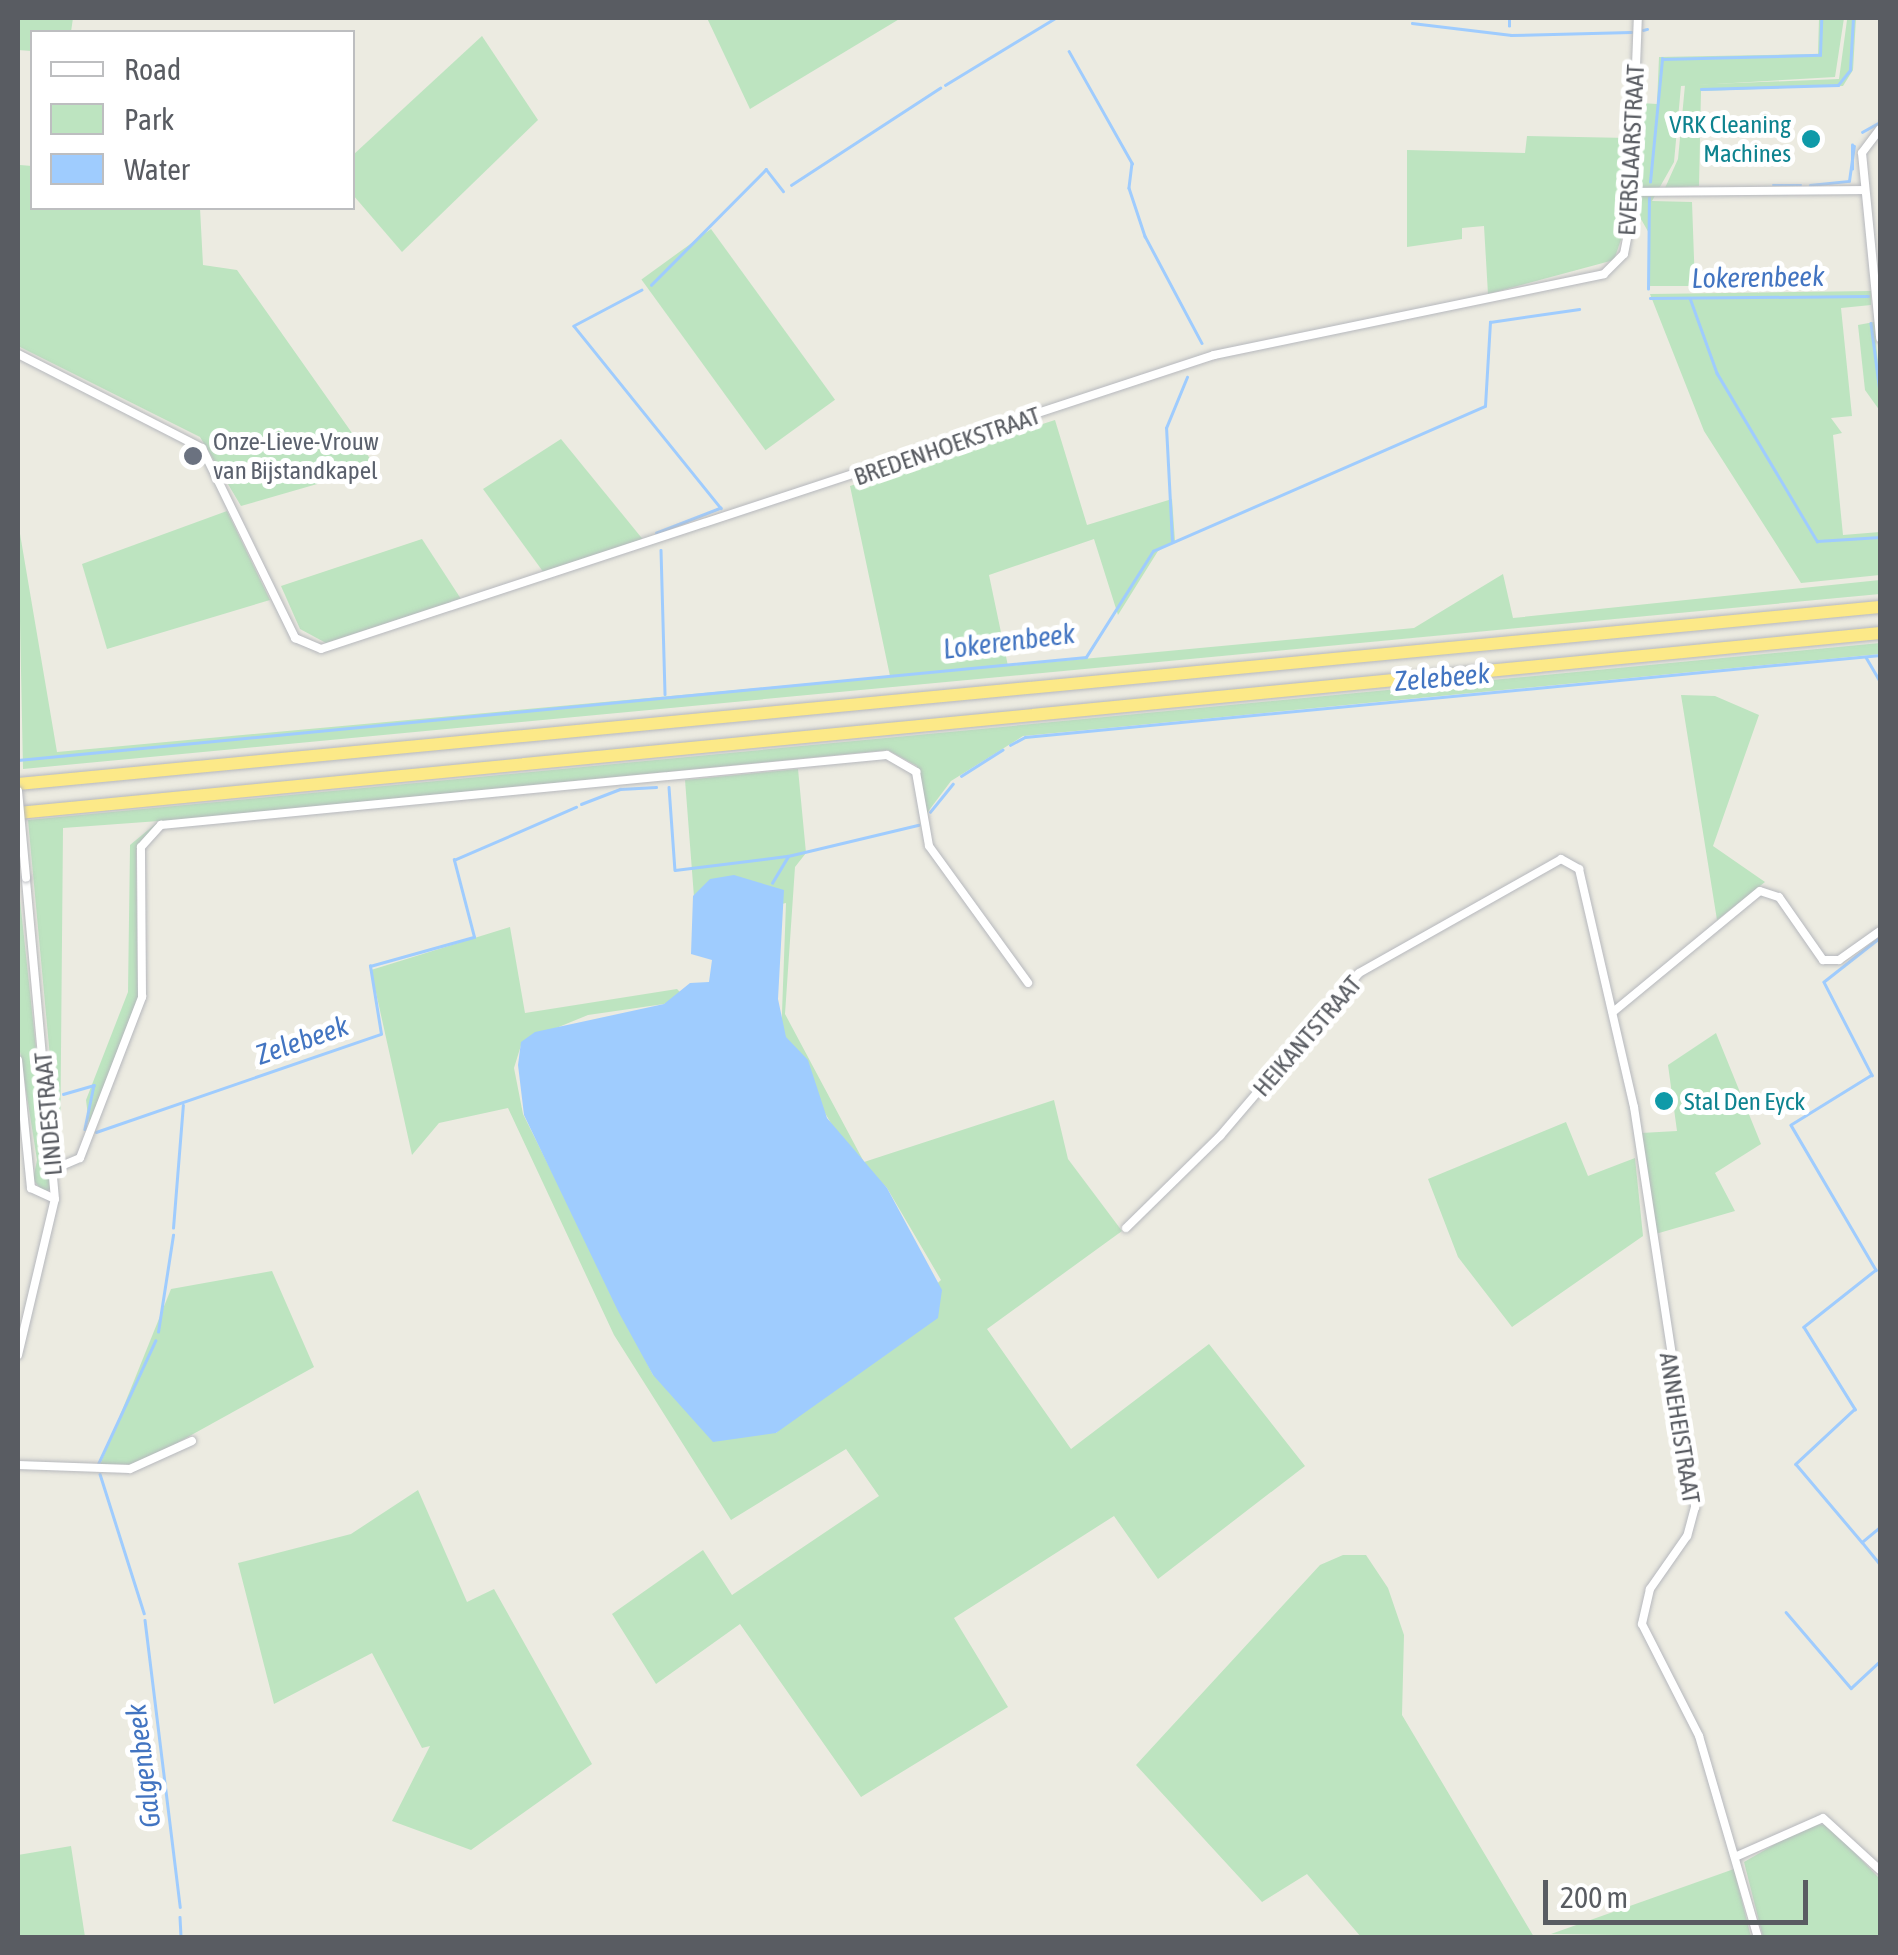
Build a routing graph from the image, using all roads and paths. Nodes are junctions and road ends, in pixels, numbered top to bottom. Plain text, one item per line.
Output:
1 (1638, 18) edge
2 (1880, 129) edge
3 (1865, 190) junction
4 (1632, 192) junction
5 (1604, 274) joint
6 (1880, 338) edge
7 (18, 354) edge
8 (1880, 607) edge
9 (1880, 633) edge
10 (18, 787) edge
11 (18, 813) edge
12 (1572, 860) joint
13 (1880, 931) edge
14 (1028, 983) dead end
15 (1613, 1012) junction
16 (18, 1060) edge
17 (54, 1169) junction
18 (55, 1199) junction
19 (1126, 1228) dead end
20 (18, 1355) edge
21 (192, 1441) dead end
22 (18, 1465) edge
23 (1735, 1857) junction
24 (1880, 1870) edge
25 (1758, 1938) edge

1 - 4 street, EVERSLAARSTRAAT
2 - 3 street
3 - 4 street
3 - 6 street
4 - 5 street, EVERSLAARSTRAAT
5 - 7 street, BREDENHOEKSTRAAT
8 - 10 highway
9 - 11 highway
10 - 17 street, LINDESTRAAT, bridge
12 - 15 street, ANNEHEISTRAAT
12 - 19 street, HEIKANTSTRAAT
13 - 15 street
14 - 17 street
15 - 23 street, ANNEHEISTRAAT
16 - 18 street, LINDESTRAAT
17 - 18 street, LINDESTRAAT
18 - 20 street, LINDESTRAAT
21 - 22 street
23 - 24 street
23 - 25 street

